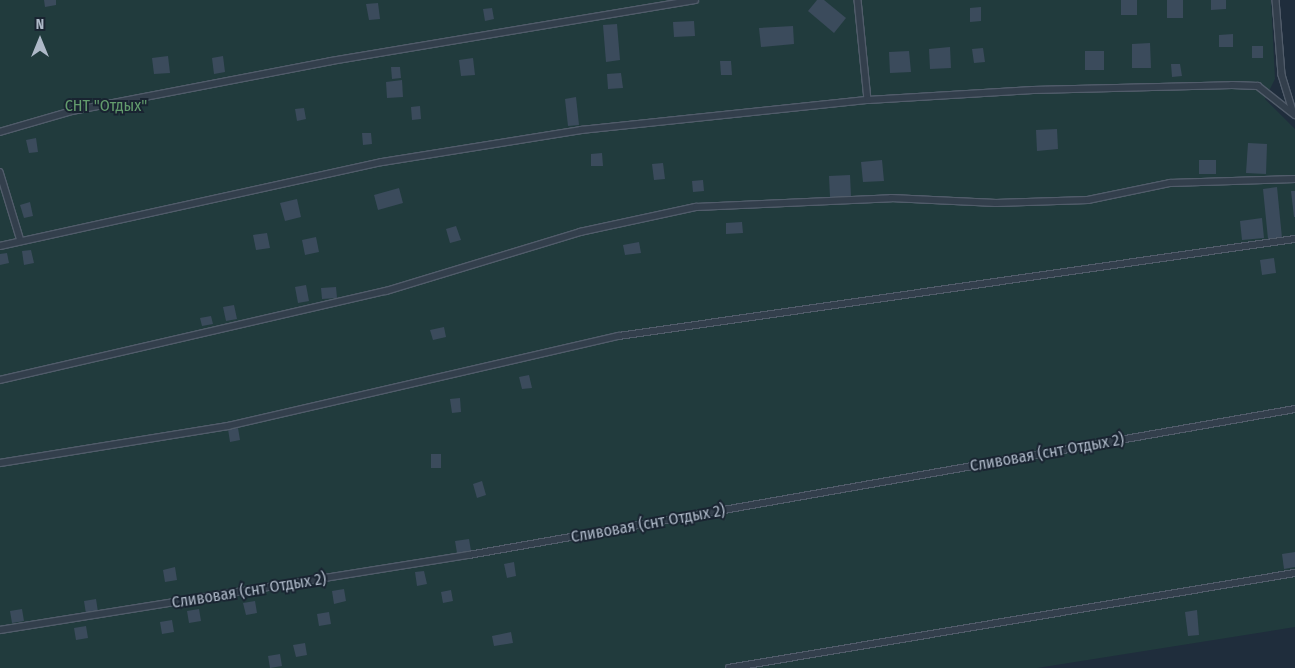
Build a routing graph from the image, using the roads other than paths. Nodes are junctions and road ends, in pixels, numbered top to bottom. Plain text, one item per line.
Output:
1 (696, 0) edge
2 (858, 0) edge
3 (1276, 0) edge
4 (868, 100) junction
5 (1294, 114) edge
6 (0, 132) edge
7 (0, 172) edge
8 (1295, 179) edge
9 (1295, 239) edge
10 (21, 241) junction
11 (0, 246) edge
12 (0, 380) edge
13 (1295, 409) edge
14 (0, 463) edge
15 (1295, 573) edge
16 (0, 630) edge
17 (728, 668) edge

1 - 6 lane
2 - 4 lane
3 - 5 lane
4 - 5 lane
4 - 10 lane
7 - 10 lane
8 - 12 lane
9 - 14 lane
10 - 11 lane
13 - 16 lane, Сливовая (снт Отдых 2)
15 - 17 lane

